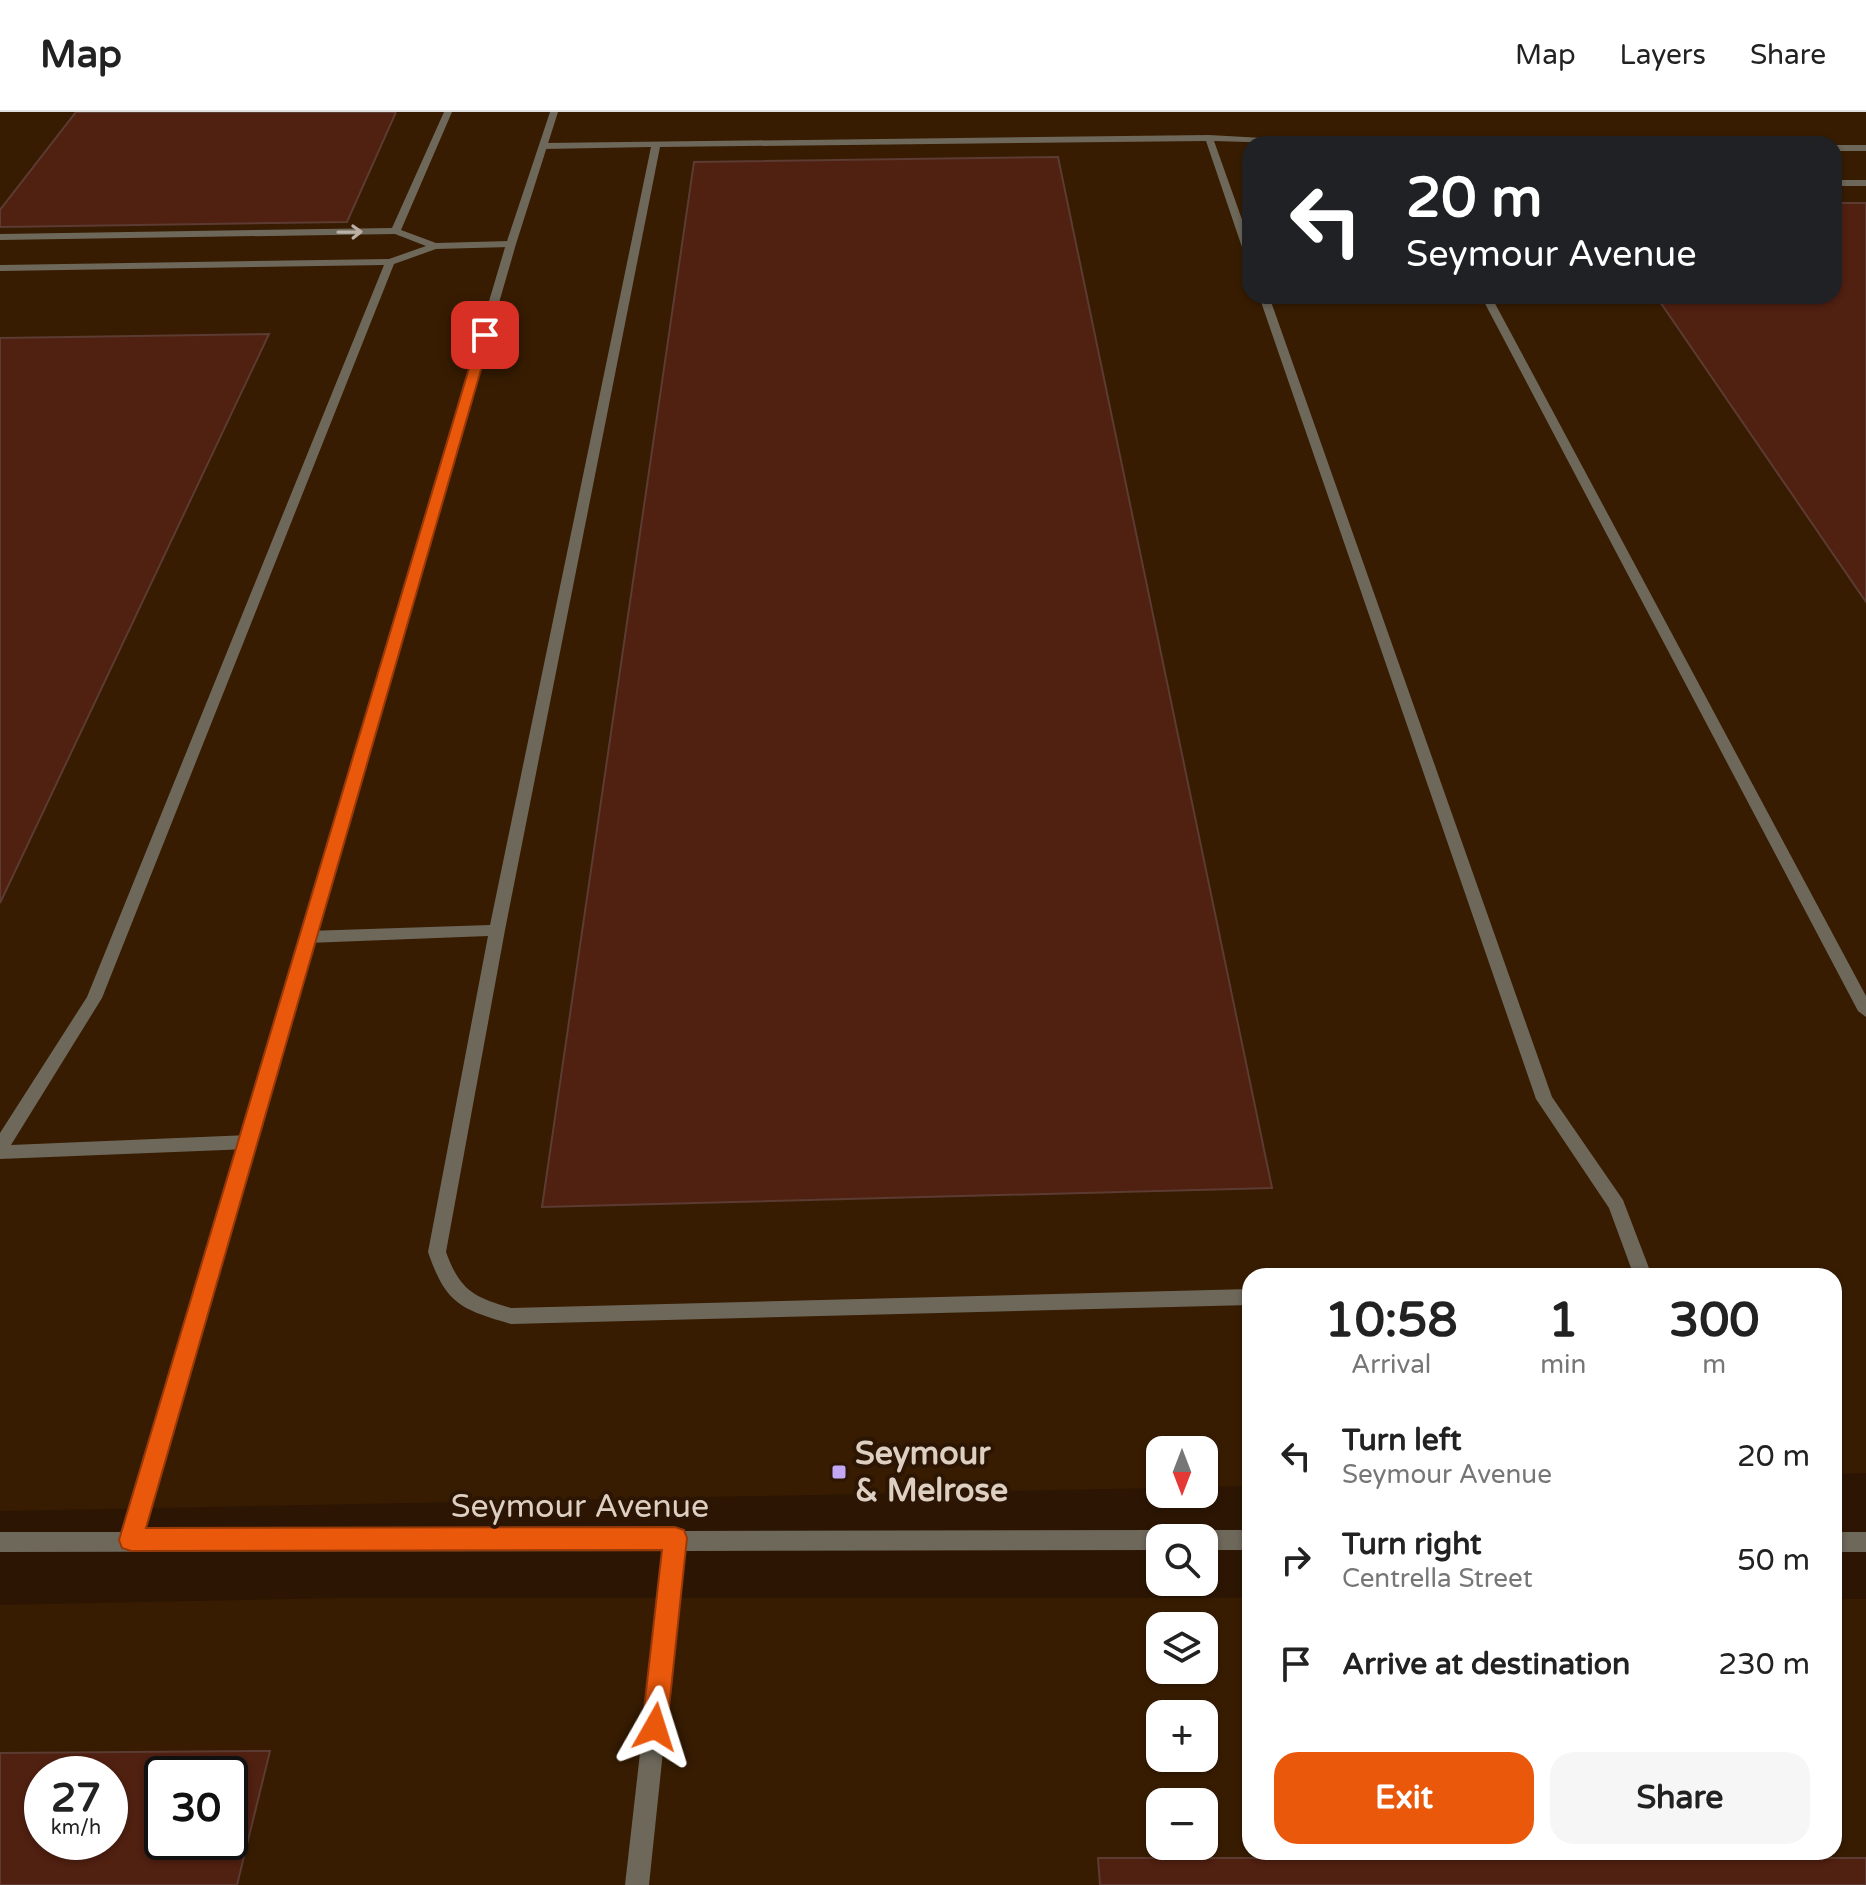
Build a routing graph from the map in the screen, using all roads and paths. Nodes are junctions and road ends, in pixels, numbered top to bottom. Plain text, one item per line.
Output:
1 (448, 112) edge
2 (554, 112) edge
3 (1209, 138) junction
4 (1242, 140) edge
5 (656, 143) junction
6 (544, 146) junction
7 (1842, 148) edge
8 (1866, 148) edge
9 (1842, 183) edge
10 (1866, 183) edge
11 (396, 231) junction
12 (1242, 233) edge
13 (0, 237) edge
14 (511, 244) junction
15 (435, 246) junction
16 (390, 262) junction
17 (0, 268) edge
18 (1267, 304) edge
19 (1490, 304) edge
20 (497, 930) junction
21 (308, 937) junction
22 (1866, 1011) edge
23 (249, 1142) junction
24 (0, 1149) edge
25 (1640, 1268) edge
26 (1242, 1297) edge
27 (675, 1538) junction
28 (131, 1540) junction
29 (1146, 1540) edge
30 (1218, 1540) edge
31 (1242, 1540) edge
32 (0, 1542) edge
33 (1842, 1542) edge
34 (1866, 1542) edge
35 (637, 1885) edge

1 - 11 street
2 - 6 street
3 - 4 street
3 - 5 street
3 - 12 street
5 - 6 street
5 - 20 street
6 - 14 street
7 - 8 street
9 - 10 street
13 -> 11 street
11 - 15 street
14 - 15 street
14 - 21 street
15 - 16 street
16 - 17 street
16 - 24 street
18 - 25 street
19 - 22 street
20 - 21 street
20 - 26 street
21 - 23 street
23 - 24 street
23 - 28 street
27 - 28 street, Seymour Avenue
27 - 29 street, Seymour Avenue
27 - 35 street
28 - 32 street, Seymour Avenue
30 - 31 street
33 - 34 street

